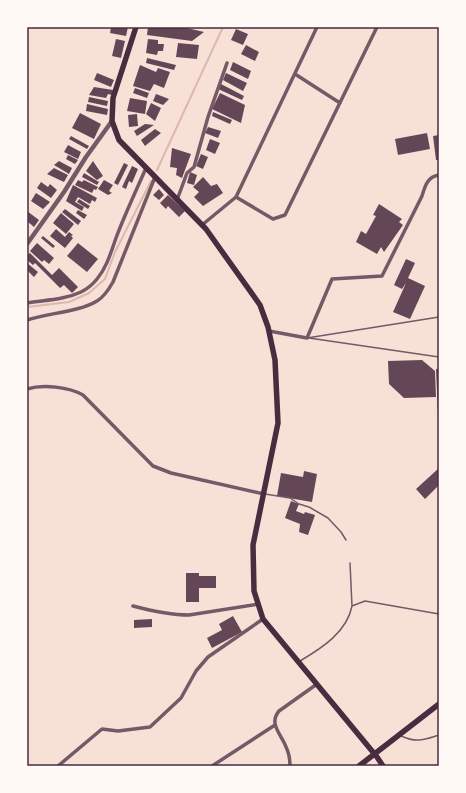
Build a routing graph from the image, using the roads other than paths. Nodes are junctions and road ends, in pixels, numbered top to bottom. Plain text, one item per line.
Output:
1 (136, 27) edge
2 (317, 27) edge
3 (377, 27) edge
4 (227, 63) dead end
5 (294, 74) junction
6 (340, 103) junction
7 (112, 121) junction
8 (146, 168) junction
9 (439, 175) edge
10 (155, 177) junction
11 (236, 197) junction
12 (177, 200) junction
13 (202, 225) junction
14 (27, 244) edge
15 (27, 303) edge
16 (439, 316) edge
17 (27, 320) edge
18 (269, 331) junction
19 (307, 338) junction
20 (439, 357) edge
21 (27, 389) edge
22 (264, 494) junction
23 (346, 540) dead end
24 (350, 563) dead end
25 (259, 604) junction
26 (133, 606) dead end
27 (352, 606) junction
28 (439, 614) edge
29 (263, 619) junction
30 (299, 662) junction
31 (317, 684) junction
32 (439, 704) edge
33 (275, 725) junction
34 (398, 735) junction
35 (439, 735) edge
36 (374, 753) junction
37 (58, 766) edge
38 (212, 766) edge
39 (290, 766) edge
40 (359, 766) edge
41 (383, 766) edge

1 - 7 main road
2 - 5 street
3 - 6 street
4 - 12 street
5 - 6 street
5 - 11 street
6 - 11 street
7 - 8 main road
7 - 14 street
8 - 10 main road
8 - 15 street
9 - 19 street
10 - 12 main road
10 - 17 street
11 - 13 street
12 - 13 main road
13 - 18 main road
16 - 19 lane
18 - 19 street
18 - 22 main road
19 - 20 lane
21 - 22 street
22 - 23 lane
22 - 25 main road
24 - 27 lane
25 - 26 street
25 - 29 main road
27 - 28 lane
27 - 30 lane
29 - 30 main road
29 - 37 street
30 - 31 main road
31 - 33 street
31 - 36 main road
32 - 34 main road
33 - 38 street
33 - 39 street
34 - 35 lane
34 - 36 main road
36 - 40 main road
36 - 41 main road

